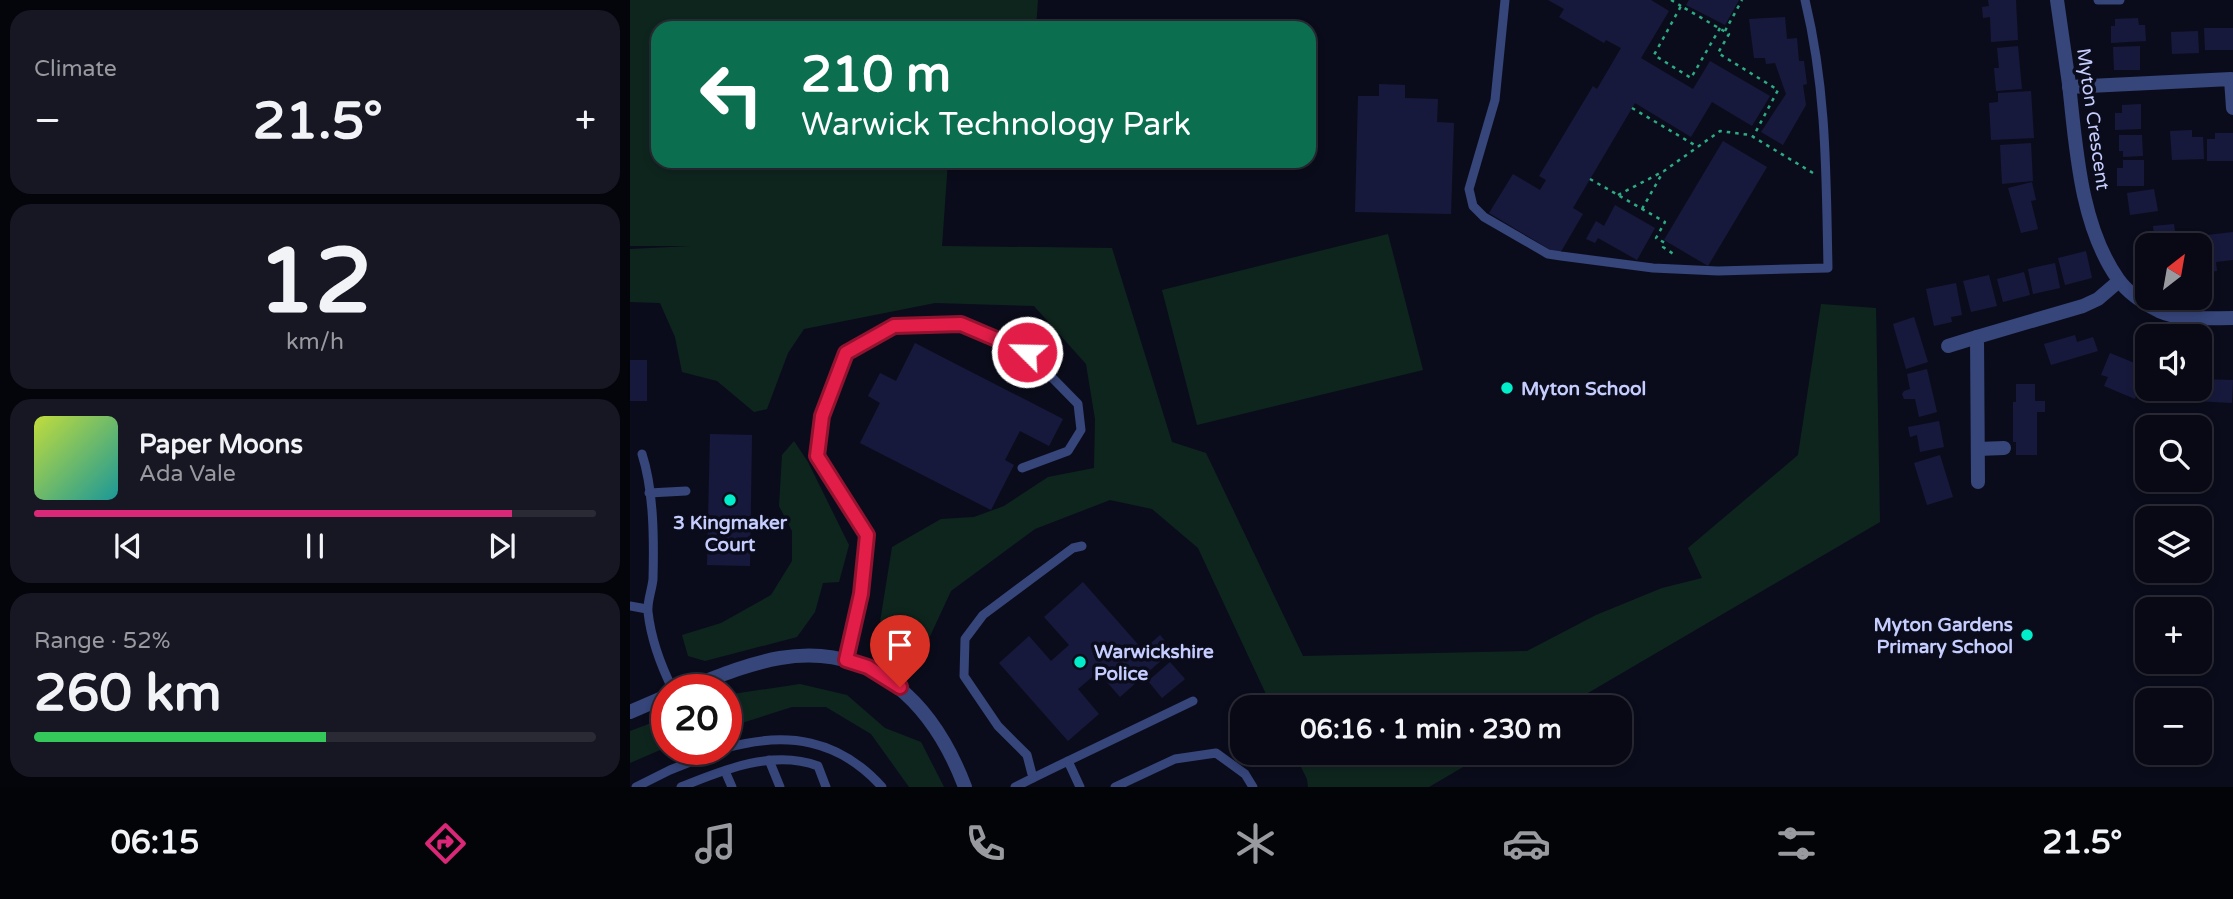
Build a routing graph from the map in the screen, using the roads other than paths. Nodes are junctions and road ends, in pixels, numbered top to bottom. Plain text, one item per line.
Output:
1 (1505, 0) edge
2 (1805, 0) edge
3 (2057, 0) edge
4 (2098, 0) edge
5 (2120, 0) edge
6 (2069, 87) junction
7 (2233, 108) edge
8 (2119, 281) junction
9 (2233, 318) edge
10 (1977, 337) junction
11 (1948, 346) dead end
12 (2004, 448) dead end
13 (1978, 449) junction
14 (642, 454) dead end
15 (1022, 468) dead end
16 (1978, 482) dead end
17 (686, 491) dead end
18 (649, 493) junction
19 (1082, 545) dead end
20 (630, 606) edge
21 (647, 609) junction
22 (846, 660) junction
23 (665, 674) edge
24 (726, 674) edge
25 (1193, 701) dead end
26 (651, 703) edge
27 (630, 712) edge
28 (742, 745) edge
29 (769, 760) junction
30 (1068, 761) junction
31 (682, 765) edge
32 (725, 771) junction
33 (1033, 778) junction
34 (636, 787) edge
35 (683, 787) edge
36 (732, 787) edge
37 (780, 787) edge
38 (826, 787) edge
39 (882, 787) edge
40 (965, 787) edge
41 (1015, 787) edge
42 (1080, 787) edge
43 (1115, 787) edge
44 (1253, 787) edge

1 - 2 lane
3 - 6 street, Myton Crescent
4 - 5 lane
6 - 7 street
6 - 8 street, Myton Crescent
8 - 9 street, Myton Crescent
8 - 10 street
10 - 11 street
10 - 13 street
12 - 13 street
13 - 16 street
14 - 18 lane
15 - 22 lane
17 - 18 lane
18 - 21 lane
19 - 33 lane
20 - 21 lane
21 - 23 lane
22 - 24 street
22 - 40 street
25 - 30 lane
26 - 27 street
28 - 39 lane
29 - 32 lane
29 - 37 lane
29 - 38 lane
30 - 33 lane
30 - 42 lane
31 - 34 lane
32 - 35 lane
32 - 36 lane
33 - 41 lane
43 - 44 lane

